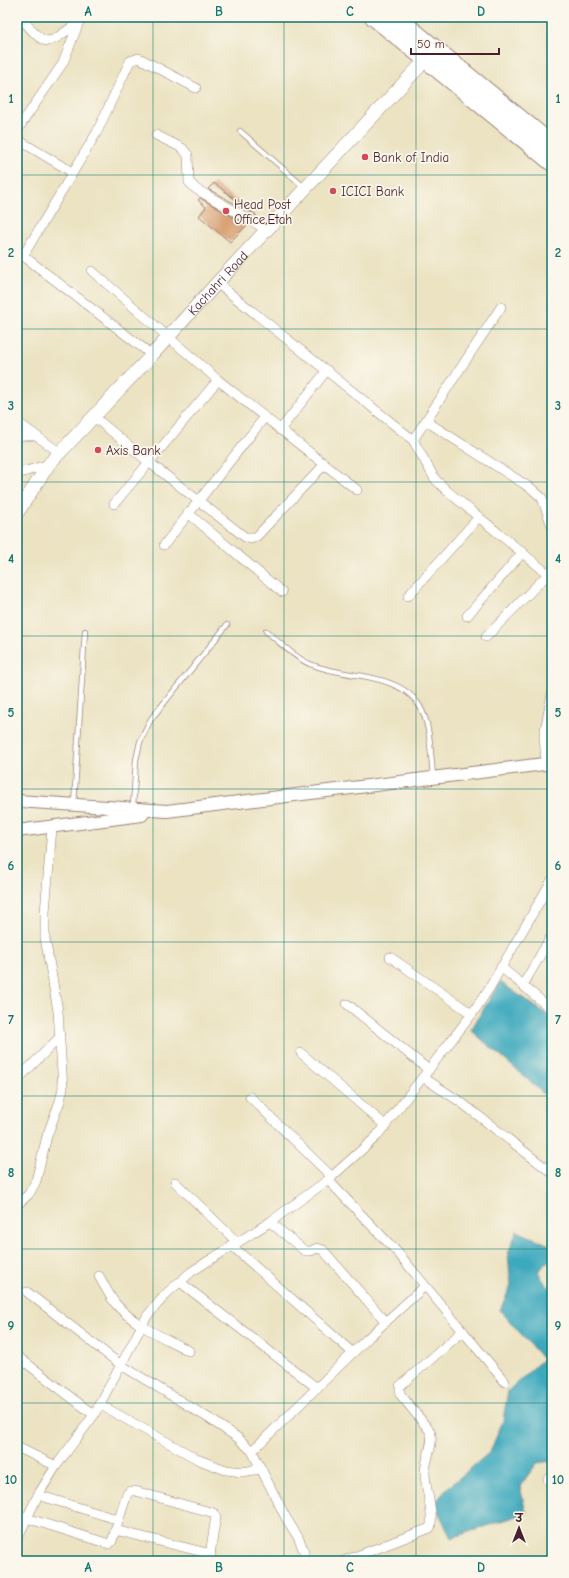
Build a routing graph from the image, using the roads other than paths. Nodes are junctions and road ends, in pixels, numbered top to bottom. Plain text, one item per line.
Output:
1 (20, 17) edge
2 (374, 17) edge
3 (397, 17) edge
4 (80, 19) edge
5 (431, 54) junction
6 (196, 88) dead end
7 (240, 131) dead end
8 (156, 135) dead end
9 (552, 144) edge
10 (552, 163) edge
11 (72, 172) junction
12 (306, 188) junction
13 (267, 230) junction
14 (20, 253) edge
15 (92, 270) dead end
16 (217, 283) junction
17 (501, 307) dead end
18 (169, 336) junction
19 (152, 356) junction
20 (327, 370) junction
21 (218, 380) junction
22 (93, 416) junction
23 (264, 418) junction
24 (426, 421) junction
25 (17, 422) edge
26 (280, 430) junction
27 (17, 436) edge
28 (35, 436) junction
29 (413, 440) junction
30 (60, 452) junction
31 (150, 463) junction
32 (49, 464) junction
33 (325, 464) junction
34 (17, 474) edge
35 (357, 490) dead end
36 (198, 499) junction
37 (114, 504) dead end
38 (17, 513) edge
39 (188, 513) junction
40 (479, 517) junction
41 (552, 526) edge
42 (164, 545) dead end
43 (523, 552) junction
44 (550, 572) edge
45 (282, 592) dead end
46 (408, 596) dead end
47 (467, 616) dead end
48 (227, 625) dead end
49 (85, 631) dead end
50 (266, 631) dead end
51 (486, 638) dead end
52 (552, 694) edge
53 (549, 763) edge
54 (433, 778) junction
55 (17, 801) edge
56 (74, 805) junction
57 (132, 809) junction
58 (167, 811) junction
59 (52, 828) junction
60 (17, 831) edge
61 (552, 880) edge
62 (552, 934) edge
63 (390, 957) dead end
64 (501, 967) junction
65 (523, 985) junction
66 (348, 1004) dead end
67 (552, 1010) edge
68 (472, 1014) junction
69 (60, 1037) junction
70 (301, 1052) dead end
71 (426, 1074) junction
72 (17, 1080) edge
73 (250, 1097) dead end
74 (386, 1126) junction
75 (552, 1173) edge
76 (330, 1179) junction
77 (175, 1182) dead end
78 (17, 1205) edge
79 (270, 1222) junction
80 (234, 1243) junction
81 (99, 1276) dead end
82 (180, 1282) junction
83 (425, 1286) junction
84 (27, 1292) dead end
85 (386, 1322) junction
86 (142, 1325) junction
87 (463, 1331) junction
88 (189, 1351) dead end
89 (353, 1353) junction
90 (17, 1356) edge
91 (121, 1365) junction
92 (505, 1382) dead end
93 (317, 1388) junction
94 (99, 1404) junction
95 (94, 1415) junction
96 (17, 1447) edge
97 (252, 1451) junction
98 (56, 1466) junction
99 (261, 1469) junction
100 (38, 1495) junction
101 (21, 1517) edge
102 (119, 1520) junction
103 (116, 1530) junction
104 (17, 1539) edge
105 (210, 1558) edge
106 (304, 1561) edge
107 (344, 1561) edge

1 - 4 street
2 - 5 highway
3 - 5 highway
4 - 11 street
5 - 9 highway
5 - 10 highway
5 - 12 main road, Kachahri Road
6 - 11 street
7 - 12 lane
8 - 13 street
11 - 14 street
12 - 13 main road, Kachahri Road
13 - 16 main road, Kachahri Road
14 - 19 street
15 - 18 street
16 - 18 main road, Kachahri Road
16 - 20 street
17 - 24 street
18 - 19 main road, Kachahri Road
18 - 21 street
19 - 22 main road, Kachahri Road
20 - 26 street
20 - 29 street
21 - 23 street
21 - 31 street
22 - 30 main road, Kachahri Road
22 - 31 street
23 - 26 street
23 - 36 street
24 - 29 street
24 - 41 street
25 - 28 street
26 - 33 street
27 - 28 street
28 - 30 street
29 - 40 street
30 - 32 main road, Kachahri Road
31 - 36 street
31 - 37 street
32 - 34 street
32 - 38 main road, Kachahri Road
33 - 35 street
33 - 36 street
36 - 39 street
39 - 42 street
39 - 45 street
40 - 43 street
40 - 46 street
43 - 44 street
43 - 47 street
44 - 51 street
48 - 57 lane
49 - 56 lane
50 - 54 lane
52 - 53 street
53 - 54 street
54 - 58 street
55 - 56 street
56 - 57 street
57 - 58 street
58 - 59 street
59 - 60 street
59 - 69 street
61 - 64 street
62 - 65 street
63 - 68 street
64 - 65 street
64 - 68 street
65 - 67 street
66 - 71 street
68 - 71 street
69 - 72 street
69 - 78 street
70 - 74 street
71 - 74 street
71 - 75 street
73 - 76 street
74 - 76 street
76 - 79 street
76 - 83 street
77 - 80 street
79 - 80 street
79 - 85 street
80 - 82 street
80 - 89 street
81 - 86 street
82 - 86 street
82 - 93 street
83 - 85 street
83 - 87 street
84 - 91 street
85 - 89 street
86 - 88 street
86 - 91 street
87 - 92 street
87 - 107 street
89 - 93 street
90 - 95 street
91 - 94 street
91 - 97 street
93 - 97 street
94 - 95 street
94 - 99 street
95 - 98 street
96 - 98 street
97 - 99 street
98 - 100 street
99 - 106 street
100 - 101 street
100 - 102 street
101 - 103 street
101 - 104 street
102 - 103 street
102 - 105 street
103 - 105 street

